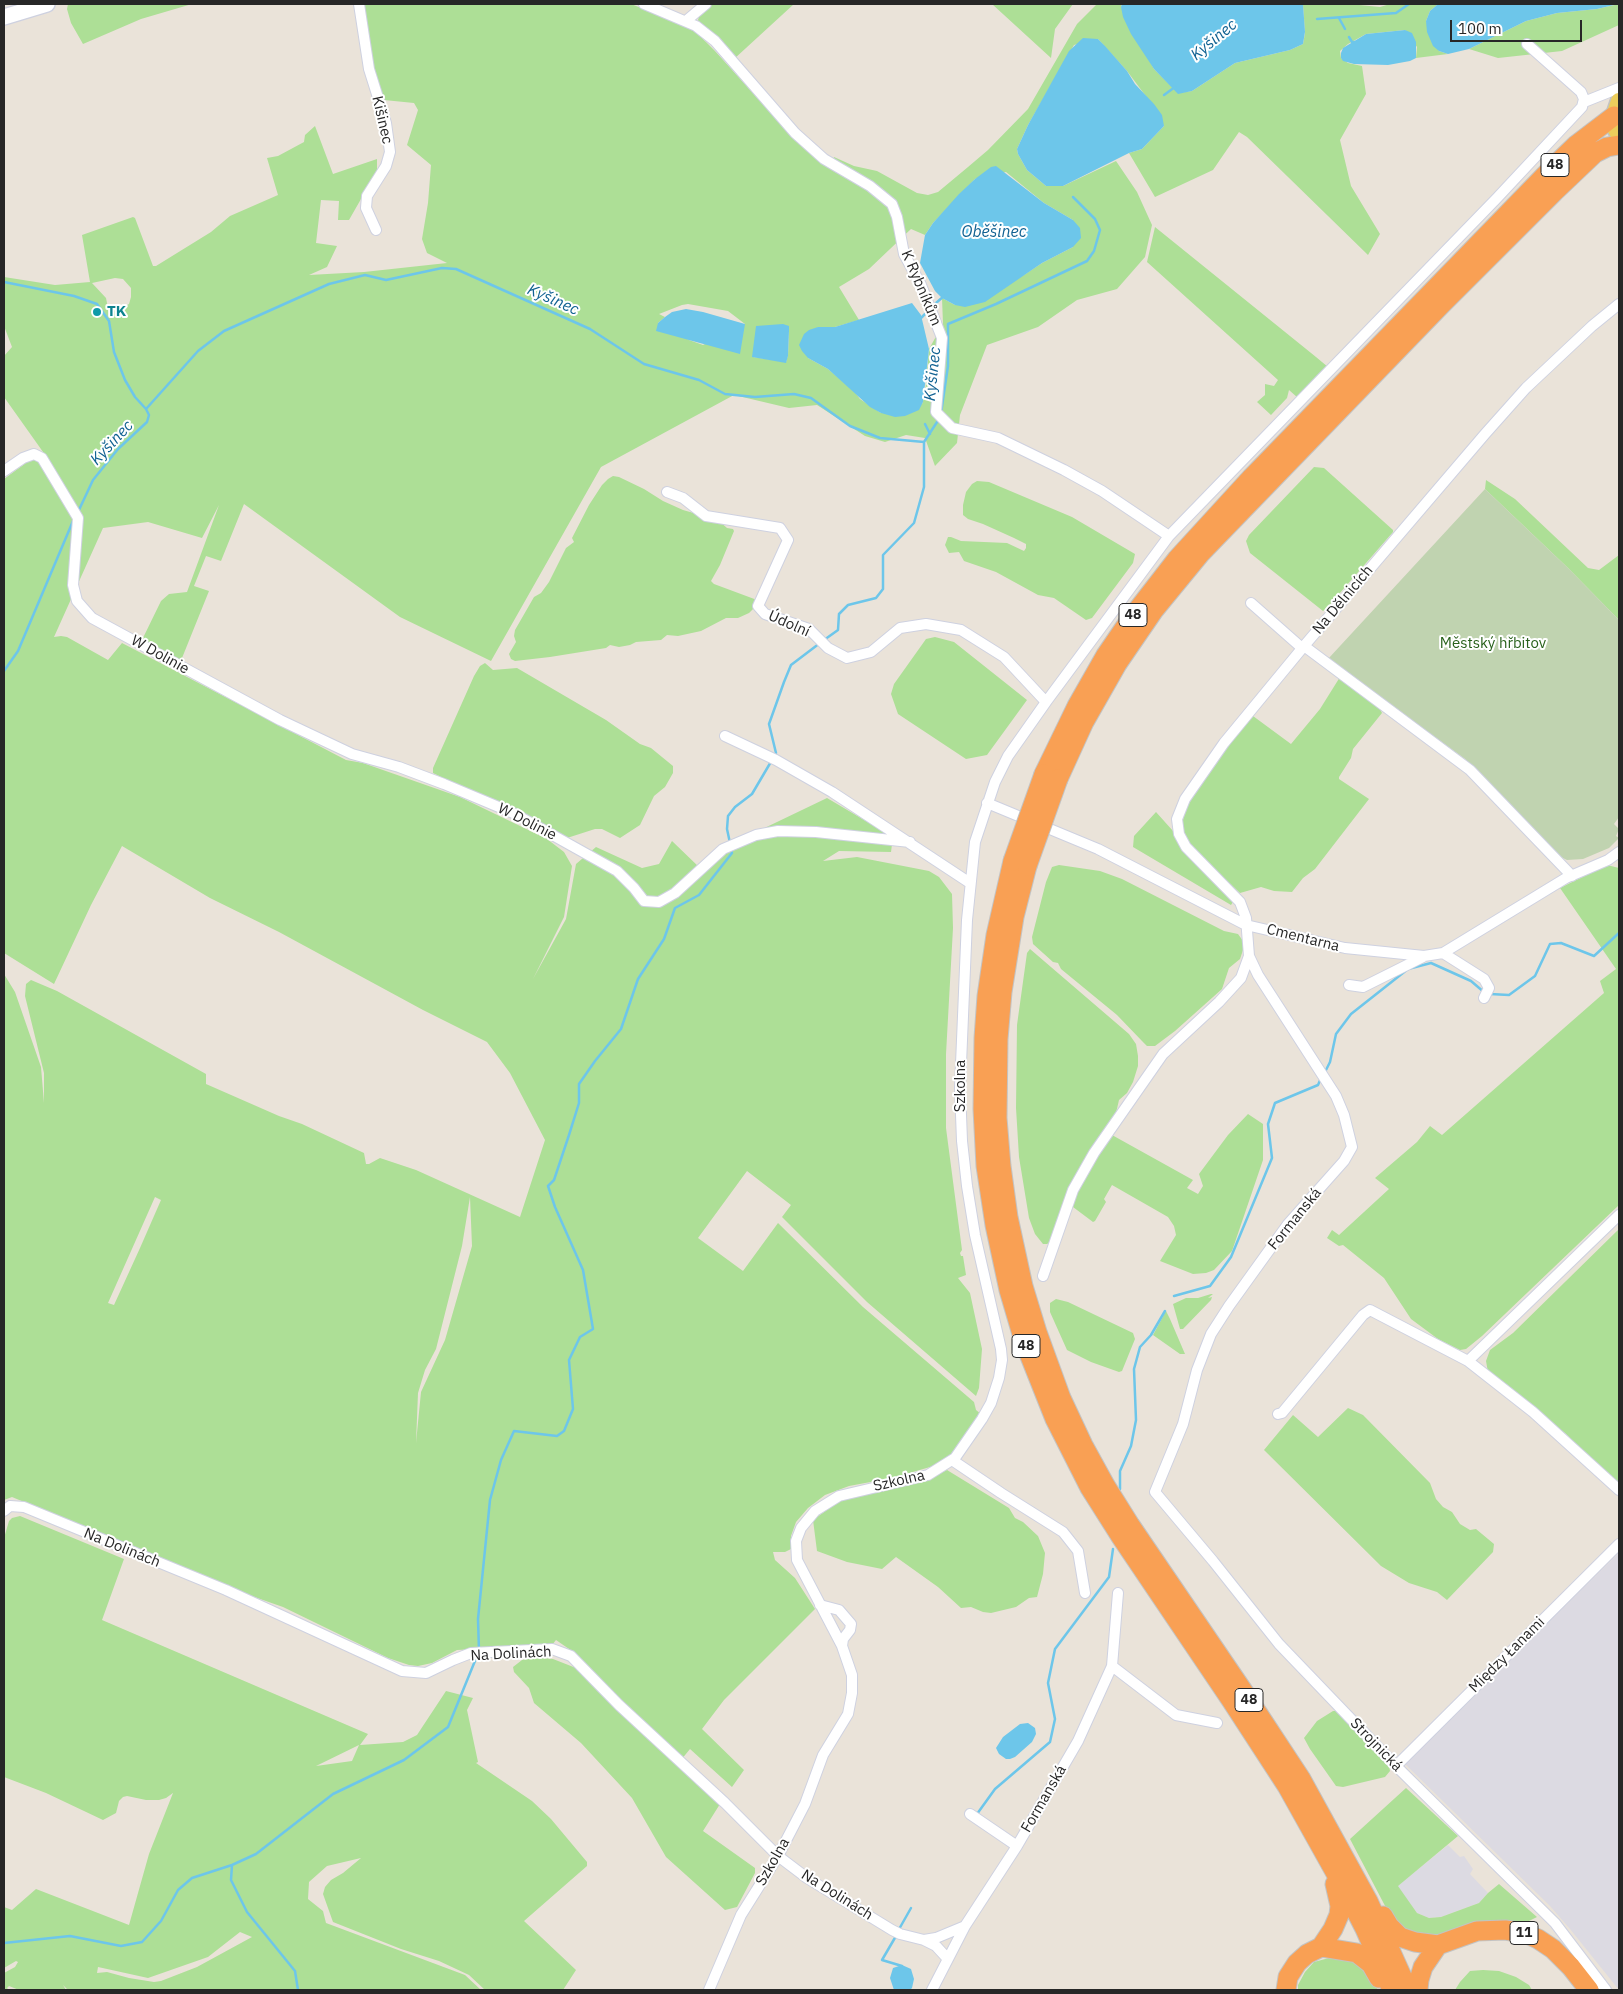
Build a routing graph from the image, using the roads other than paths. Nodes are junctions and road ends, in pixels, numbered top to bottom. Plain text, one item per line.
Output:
1 (47, 4) edge
2 (359, 4) edge
3 (644, 4) edge
4 (706, 4) edge
5 (4, 17) edge
6 (687, 20) junction
7 (1527, 44) dead end
8 (1619, 88) edge
9 (1596, 98) junction
10 (1584, 102) junction
11 (1616, 110) edge
12 (1619, 135) edge
13 (1619, 145) edge
14 (376, 230) dead end
15 (1619, 304) edge
16 (4, 471) edge
17 (667, 492) dead end
18 (1169, 536) junction
19 (1251, 603) dead end
20 (1303, 647) junction
21 (1046, 702) junction
22 (725, 736) dead end
23 (1051, 776) junction
24 (987, 804) junction
25 (910, 842) junction
26 (1619, 852) edge
27 (1020, 864) junction
28 (1572, 876) junction
29 (970, 883) junction
30 (1246, 925) junction
31 (1443, 953) junction
32 (1249, 956) junction
33 (1424, 956) junction
34 (1258, 975) junction
35 (1242, 978) junction
36 (1349, 985) dead end
37 (1484, 998) dead end
38 (1619, 1215) edge
39 (1042, 1276) dead end
40 (1468, 1361) junction
41 (1278, 1414) dead end
42 (952, 1460) junction
43 (1619, 1490) edge
44 (1155, 1492) joint
45 (4, 1511) edge
46 (1619, 1544) edge
47 (1085, 1593) dead end
48 (1118, 1593) dead end
49 (820, 1605) junction
50 (842, 1646) junction
51 (1112, 1666) junction
52 (1216, 1723) dead end
53 (1396, 1766) junction
54 (970, 1814) dead end
55 (1316, 1836) junction
56 (1016, 1846) junction
57 (778, 1856) junction
58 (1347, 1860) junction
59 (965, 1926) junction
60 (924, 1940) junction
61 (1438, 1945) junction
62 (1320, 1947) junction
63 (947, 1958) junction
64 (709, 1990) edge
65 (932, 1990) edge
66 (1286, 1990) edge
67 (1386, 1990) edge
68 (1392, 1990) edge
69 (1408, 1990) edge
70 (1418, 1990) edge
71 (1589, 1990) edge
72 (1606, 1990) edge

1 - 5 street
2 - 14 street, Kišinec
3 - 6 street, K Rybníkům
4 - 6 street
6 - 18 street, K Rybníkům
7 - 10 street
8 - 9 street
9 - 10 street
9 - 11 street
10 - 18 street, Szkolna
11 - 12 main road
11 - 23 highway, 48
13 - 23 highway, 48
15 - 20 street, Na Dělnicích
16 - 25 street, W Dolinie
17 - 21 street, Údolní
18 - 21 street, Szkolna
19 - 20 street
20 - 28 street
20 - 30 street, Na Dělnicích
21 - 24 street, Szkolna
22 - 25 street
23 - 27 highway, 48, bridge
24 - 29 street, Szkolna
24 - 30 street, Cmentarna
25 - 29 street
26 - 28 street, Cmentarna
27 - 55 highway, 48
27 - 58 highway, 48
28 - 31 street, Cmentarna
29 - 42 street, Szkolna
30 - 32 street
30 - 33 street, Cmentarna
31 - 33 street, Cmentarna
31 - 37 street
32 - 34 street, Formanská
32 - 35 street
33 - 36 street
34 - 35 street
34 - 44 street, Formanská
35 - 39 street
38 - 40 street
40 - 41 street
40 - 43 street
42 - 47 street
42 - 49 street, Szkolna
44 - 53 street, Strojnická
45 - 57 street, Na Dolinách
46 - 53 street, Między Łanami
48 - 51 street, Formanská
49 - 50 street, Szkolna
49 - 50 street
50 - 57 street, Szkolna
51 - 52 street
51 - 56 street, Formanská
53 - 72 street, Strojnická
54 - 56 street
55 - 62 highway
55 - 68 highway, 48
56 - 59 street, Formanská
57 - 60 street, Na Dolinách
57 - 64 street, Szkolna
58 - 61 highway
58 - 69 highway, 48
59 - 60 street
59 - 63 street, Formanská
60 - 63 street, Na Dolinách
61 - 70 highway
61 - 71 highway, 11
62 - 66 highway
62 - 67 highway
63 - 65 street, Formanská

